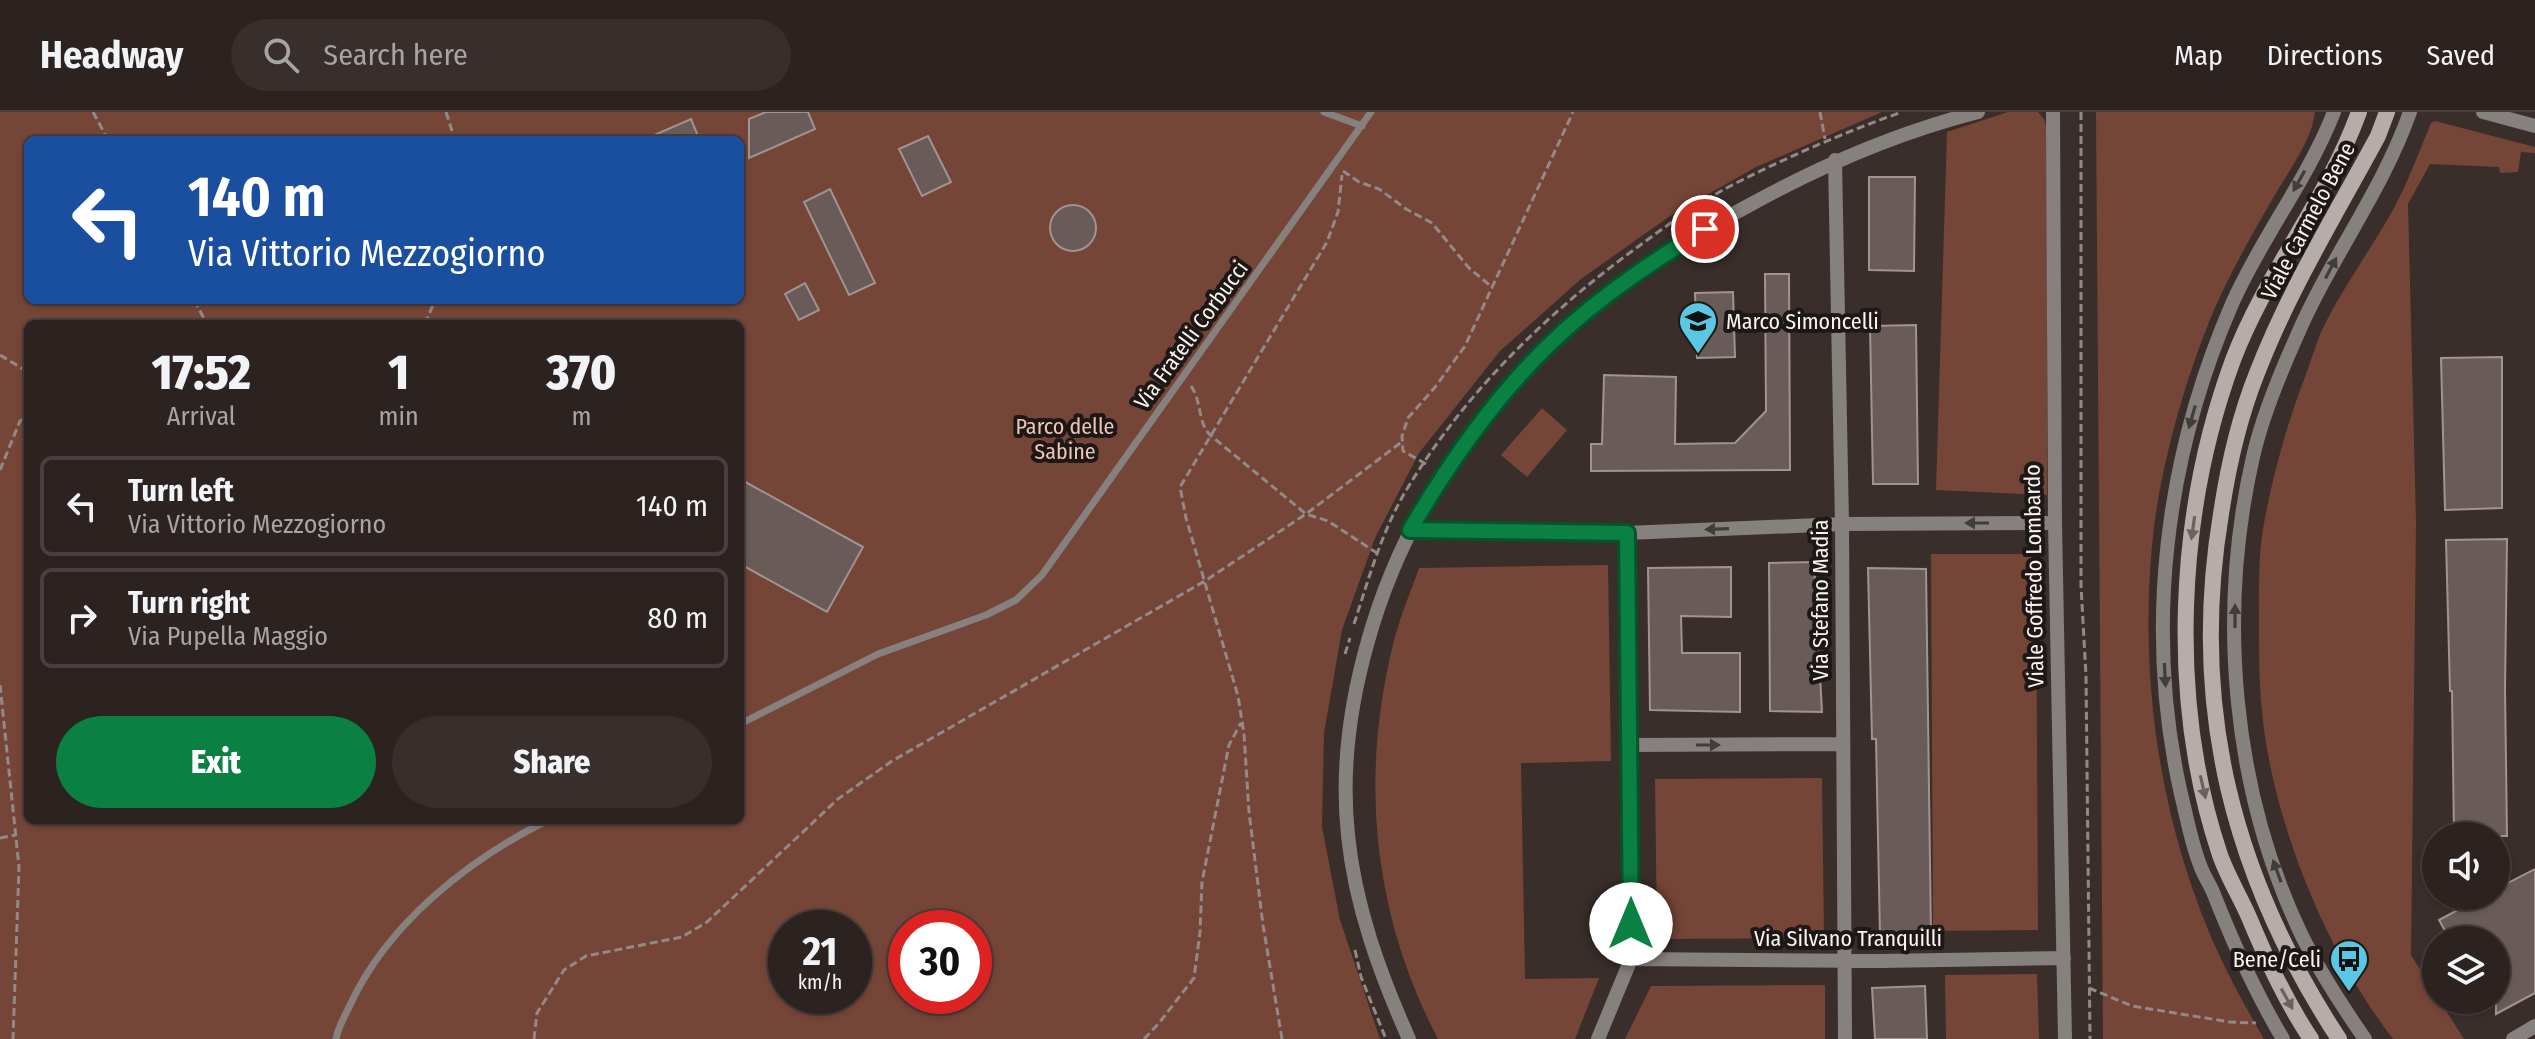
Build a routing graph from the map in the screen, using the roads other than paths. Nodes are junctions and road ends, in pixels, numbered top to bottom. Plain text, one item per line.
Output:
1 (1324, 112) edge
2 (1371, 112) edge
3 (1978, 112) edge
4 (2053, 112) edge
5 (2334, 112) edge
6 (2359, 112) edge
7 (2387, 112) edge
8 (2410, 112) edge
9 (2483, 112) edge
10 (1362, 126) junction
11 (2535, 126) edge
12 (1835, 160) junction
13 (2232, 304) junction
14 (2296, 338) junction
15 (2240, 345) junction
16 (2266, 350) junction
17 (2055, 523) junction
18 (1842, 524) junction
19 (1410, 530) junction
20 (1627, 533) junction
21 (744, 722) edge
22 (1841, 744) junction
23 (1630, 745) junction
24 (541, 824) edge
25 (2259, 891) junction
26 (2289, 906) junction
27 (2244, 907) junction
28 (2227, 930) junction
29 (2064, 958) junction
30 (1631, 959) junction
31 (1844, 961) junction
32 (2535, 1026) edge
33 (336, 1039) edge
34 (1409, 1039) edge
35 (1598, 1039) edge
36 (1845, 1039) edge
37 (2065, 1039) edge
38 (2283, 1039) edge
39 (2311, 1039) edge
40 (2339, 1039) edge
41 (2365, 1039) edge
42 (2513, 1039) edge

1 - 10 lane
2 - 10 lane, Via Fratelli Corbucci
3 - 12 street
4 - 17 street, Viale Goffredo Lombardo
5 -> 13 street, Viale Carmelo Bene
6 - 15 street, Viale Carmelo Bene
7 - 16 street, Viale Carmelo Bene
14 -> 8 street, Viale Carmelo Bene
9 - 11 street
10 - 21 lane, Via Fratelli Corbucci
12 - 18 street, Via Stefano Madia
12 - 19 street
13 - 15 street, Viale Carmelo Bene
13 -> 28 street, Viale Carmelo Bene
14 - 16 street
26 -> 14 street, Viale Carmelo Bene
15 -> 27 street, Viale Carmelo Bene
16 - 25 street, Viale Carmelo Bene
17 -> 18 street
17 - 29 street, Viale Goffredo Lombardo
18 -> 20 street
18 - 22 street, Via Stefano Madia
19 - 20 street
19 - 34 street
20 - 23 street
23 -> 22 street
22 - 31 street, Via Stefano Madia
23 - 30 street
24 - 33 lane
25 - 26 street
25 - 40 street, Viale Carmelo Bene
26 - 41 street, Viale Carmelo Bene
27 - 28 street
27 -> 39 street, Viale Carmelo Bene
28 - 38 street, Viale Carmelo Bene
29 - 31 street, Via Silvano Tranquilli
29 - 37 street, Viale Goffredo Lombardo
30 - 31 street, Via Silvano Tranquilli
30 - 35 street
31 - 36 street, Via Stefano Madia
32 - 42 street

